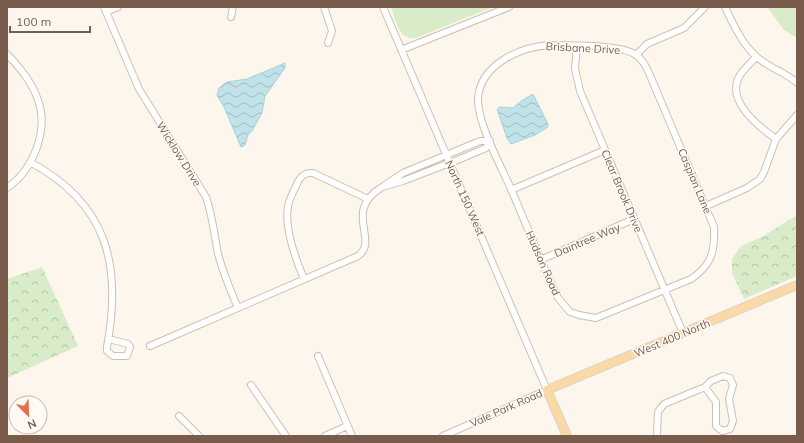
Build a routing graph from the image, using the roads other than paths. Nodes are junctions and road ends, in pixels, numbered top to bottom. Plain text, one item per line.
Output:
1 (118, 7) edge
2 (233, 7) edge
3 (324, 7) edge
4 (383, 7) edge
5 (509, 7) edge
6 (705, 7) edge
7 (725, 7) edge
8 (105, 10) edge
9 (231, 16) dead end
10 (328, 43) dead end
11 (577, 46) junction
12 (401, 50) junction
13 (7, 54) edge
14 (636, 55) junction
15 (756, 57) junction
16 (797, 83) edge
17 (797, 115) edge
18 (776, 139) junction
19 (490, 141) junction
20 (605, 150) junction
21 (446, 154) junction
22 (30, 162) junction
23 (450, 163) junction
24 (382, 187) junction
25 (7, 188) edge
26 (512, 190) junction
27 (368, 199) junction
28 (706, 206) junction
29 (634, 219) junction
30 (540, 260) junction
31 (304, 279) junction
32 (797, 284) edge
33 (664, 290) junction
34 (238, 308) junction
35 (683, 333) junction
36 (109, 339) dead end
37 (150, 346) dead end
38 (318, 356) dead end
39 (251, 385) dead end
40 (705, 387) junction
41 (547, 390) junction
42 (179, 416) dead end
43 (347, 426) junction
44 (458, 429) junction
45 (199, 436) edge
46 (286, 436) edge
47 (325, 436) edge
48 (352, 436) edge
49 (443, 436) edge
50 (461, 436) edge
51 (567, 436) edge
52 (657, 436) edge

1 - 8 street
2 - 9 street
3 - 10 street
4 - 12 street, North 150 West
5 - 12 street
6 - 14 street
7 - 15 street
8 - 34 street, Wicklow Drive
11 - 14 street, Brisbane Drive
11 - 19 street, Brisbane Drive
11 - 20 street, Clear Brook Drive
12 - 21 street, North 150 West
13 - 22 street
14 - 28 street, Caspian Lane
15 - 16 street
15 - 18 street
17 - 18 street
18 - 28 street
19 - 21 street
19 - 23 street
19 - 26 street, Hudson Road
20 - 26 street
20 - 29 street, Clear Brook Drive
21 - 23 street, North 150 West
21 - 24 street
22 - 25 street
22 - 36 street
23 - 24 street
23 - 41 street, North 150 West
24 - 27 street
26 - 30 street, Hudson Road
27 - 31 street
27 - 31 street
28 - 33 street, Caspian Lane
29 - 30 street, Daintree Way
29 - 33 street, Clear Brook Drive
30 - 33 street, Hudson Road
31 - 34 street
32 - 35 main road, West 400 North
33 - 35 street, Clear Brook Drive
34 - 37 street
35 - 41 main road, West 400 North
38 - 43 street
39 - 46 street
40 - 40 street
40 - 52 street
41 - 44 street, Vale Park Road
41 - 51 main road
42 - 45 street
43 - 47 street
43 - 48 street
44 - 49 street, Vale Park Road
44 - 50 street

